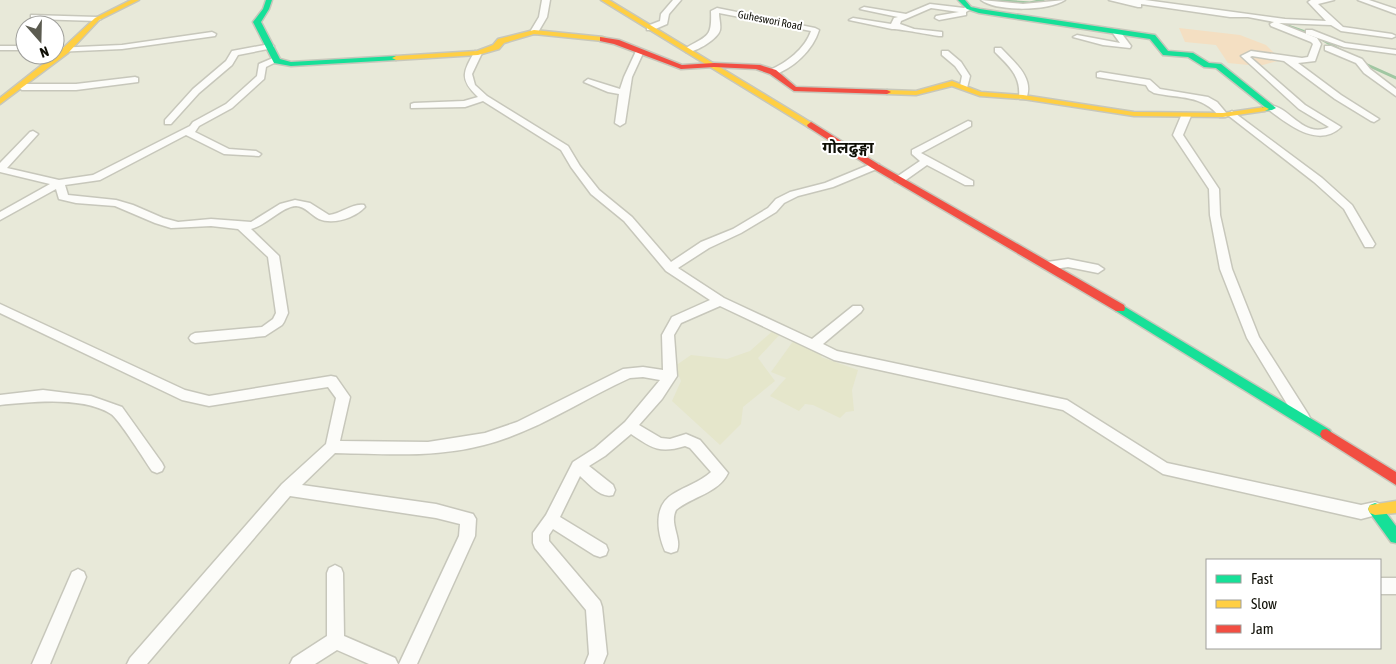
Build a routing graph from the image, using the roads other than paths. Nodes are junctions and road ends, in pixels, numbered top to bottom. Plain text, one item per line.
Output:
1 (136, 0) edge
2 (268, 0) edge
3 (546, 0) edge
4 (604, 0) edge
5 (677, 0) edge
6 (985, 0) edge
7 (1009, 0) edge
8 (1033, 0) edge
9 (1061, 0) edge
10 (1114, 0) edge
11 (1131, 0) edge
12 (1330, 0) edge
13 (1362, 0) edge
14 (965, 6) edge
15 (864, 9) dead end
16 (1396, 12) edge
17 (906, 16) junction
18 (65, 18) edge
19 (939, 18) dead end
20 (97, 19) junction
21 (853, 20) dead end
22 (1331, 21) junction
23 (1278, 22) junction
24 (896, 26) junction
25 (650, 28) junction
26 (534, 32) junction
27 (1116, 32) junction
28 (212, 34) dead end
29 (939, 34) dead end
30 (1392, 36) dead end
31 (1078, 37) dead end
32 (1316, 44) junction
33 (270, 46) junction
34 (65, 47) edge
35 (0, 48) edge
36 (15, 48) edge
37 (689, 50) junction
38 (998, 50) dead end
39 (65, 51) edge
40 (640, 51) junction
41 (1396, 52) edge
42 (478, 53) junction
43 (945, 53) dead end
44 (1287, 59) junction
45 (276, 60) junction
46 (45, 65) edge
47 (714, 65) junction
48 (773, 72) junction
49 (1100, 75) dead end
50 (135, 80) dead end
51 (588, 82) dead end
52 (964, 86) junction
53 (22, 87) junction
54 (624, 92) junction
55 (1396, 93) edge
56 (6, 95) edge
57 (1023, 97) junction
58 (484, 98) junction
59 (0, 102) edge
60 (414, 106) dead end
61 (1272, 108) junction
62 (1228, 114) junction
63 (1186, 116) junction
64 (1374, 119) dead end
65 (168, 122) dead end
66 (620, 123) dead end
67 (968, 124) dead end
68 (192, 128) junction
69 (33, 134) dead end
70 (256, 154) dead end
71 (926, 161) junction
72 (875, 166) junction
73 (0, 169) edge
74 (899, 180) junction
75 (58, 183) junction
76 (969, 183) dead end
77 (360, 207) dead end
78 (0, 217) edge
79 (242, 226) junction
80 (1368, 244) dead end
81 (1047, 266) junction
82 (670, 268) junction
83 (1098, 269) dead end
84 (720, 301) junction
85 (0, 308) edge
86 (857, 309) dead end
87 (196, 338) dead end
88 (813, 345) junction
89 (670, 376) junction
90 (0, 400) edge
91 (1307, 424) junction
92 (630, 426) junction
93 (332, 448) junction
94 (578, 466) junction
95 (157, 467) dead end
96 (1396, 479) edge
97 (287, 489) junction
98 (608, 490) dead end
99 (1396, 507) edge
100 (1375, 510) junction
101 (551, 520) junction
102 (1396, 537) edge
103 (671, 546) dead end
104 (600, 550) dead end
105 (335, 573) dead end
106 (78, 578) dead end
107 (1381, 586) edge
108 (1396, 586) edge
109 (336, 641) junction
110 (41, 664) edge
111 (136, 664) edge
112 (299, 664) edge
113 (389, 664) edge
114 (408, 664) edge
115 (594, 664) edge

1 - 20 street
2 - 33 street
3 - 26 street
4 - 25 street
5 - 25 street
6 - 9 street
7 - 8 street
10 - 23 street
11 - 23 street
12 - 22 street
13 - 16 street
14 - 17 street
14 - 19 street
14 - 27 street
15 - 17 street
17 - 24 street
18 - 20 street
20 - 34 street
21 - 24 street
22 - 23 street
22 - 30 street
23 - 32 street
23 - 41 street
24 - 29 street
25 - 37 street
26 - 40 street
26 - 42 street
27 - 31 street
27 - 61 street
28 - 39 street
32 - 44 street
32 - 55 street
33 - 45 street
33 - 65 street
35 - 36 street
37 - 47 street
37 - 48 street, Guheswori Road
38 - 57 street
40 - 47 street
40 - 54 street
42 - 45 street
42 - 58 street
43 - 52 street
44 - 61 street
44 - 64 street
45 - 68 street
46 - 53 street
47 - 48 street
47 - 72 street
48 - 52 street
49 - 62 street
50 - 53 street
51 - 54 street
52 - 57 street
53 - 56 street
54 - 66 street
56 - 59 street
57 - 63 street
58 - 60 street
58 - 82 street
61 - 62 street
62 - 63 street
62 - 80 street
63 - 91 street
67 - 71 street
68 - 70 street
68 - 75 street
69 - 73 street
71 - 74 street
71 - 76 street
72 - 74 street
72 - 82 street
73 - 75 street
74 - 81 street
75 - 78 street
75 - 79 street
77 - 79 street
79 - 87 street
81 - 83 street
81 - 91 street
82 - 84 street
84 - 88 street
84 - 89 street
85 - 93 street
86 - 88 street
88 - 100 street
89 - 92 street
89 - 93 street
90 - 95 street
91 - 96 street
92 - 94 street
92 - 103 street
93 - 97 street
94 - 98 street
94 - 101 street
97 - 111 street
97 - 114 street
99 - 100 street
100 - 102 street
101 - 104 street
101 - 115 street
105 - 109 street
106 - 110 street
107 - 108 street
109 - 112 street
109 - 113 street

